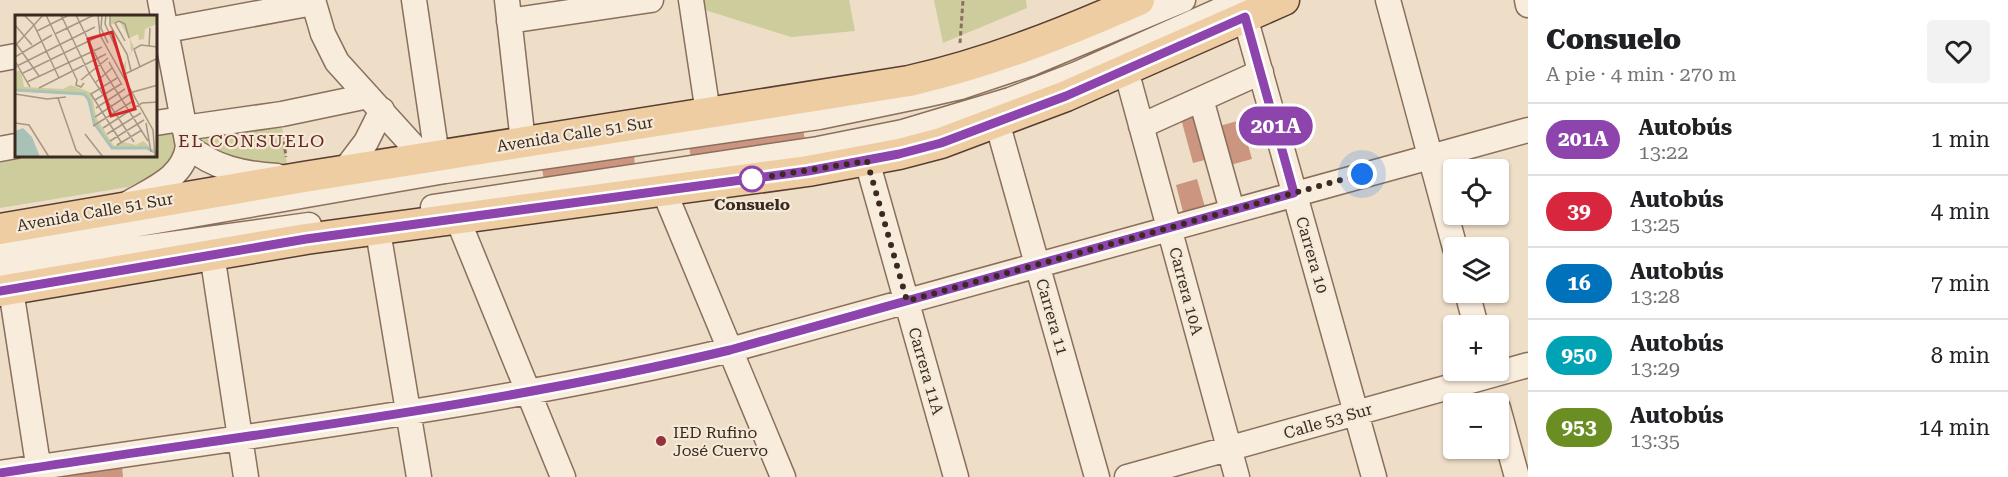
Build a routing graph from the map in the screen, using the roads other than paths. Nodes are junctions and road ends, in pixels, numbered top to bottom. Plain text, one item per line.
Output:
1 (160, 0) edge
2 (414, 0) edge
3 (651, 0) edge
4 (691, 0) edge
5 (1139, 0) edge
6 (1183, 0) edge
7 (1284, 0) edge
8 (1388, 0) edge
9 (1527, 0) edge
10 (313, 2) edge
11 (600, 4) edge
12 (1241, 5) edge
13 (1528, 5) edge
14 (508, 10) edge
15 (161, 31) edge
16 (15, 56) edge
17 (0, 59) edge
18 (1126, 70) junction
19 (1261, 72) junction
20 (1201, 99) junction
21 (375, 103) junction
22 (708, 112) junction
23 (997, 122) junction
24 (158, 124) edge
25 (1141, 126) junction
26 (1528, 130) edge
27 (184, 131) junction
28 (524, 142) junction
29 (15, 146) edge
30 (0, 149) edge
31 (1430, 156) junction
32 (431, 157) junction
33 (867, 161) junction
34 (344, 171) junction
35 (297, 177) junction
36 (664, 191) junction
37 (1294, 193) junction
38 (119, 209) junction
39 (1232, 210) junction
40 (458, 220) junction
41 (0, 228) edge
42 (1169, 228) junction
43 (378, 231) junction
44 (1452, 237) edge
45 (0, 248) edge
46 (212, 254) junction
47 (1037, 265) junction
48 (4, 284) edge
49 (907, 301) junction
50 (730, 350) junction
51 (1528, 365) edge
52 (1509, 369) edge
53 (1462, 381) edge
54 (528, 392) junction
55 (408, 410) junction
56 (1356, 413) junction
57 (240, 436) junction
58 (1229, 448) junction
59 (1509, 448) edge
60 (39, 472) edge
61 (0, 473) edge
62 (246, 477) edge
63 (419, 477) edge
64 (563, 477) edge
65 (783, 477) edge
66 (956, 477) edge
67 (1097, 477) edge
68 (1127, 477) edge
69 (1237, 477) edge
70 (1374, 477) edge
71 (1517, 477) edge

1 - 15 street
2 - 32 street
3 - 11 street
4 - 22 street
5 - 22 main road, Avenida Calle 51 Sur
6 - 45 street
7 - 12 main road
8 - 31 street
9 - 13 street
10 - 15 street
10 - 21 street
11 - 14 street
12 - 18 main road
12 - 19 street, Carrera 10
12 - 48 street
14 - 28 street
15 - 27 street
16 - 17 street
18 - 23 main road
18 - 25 street, Carrera 10A
19 - 20 street
19 - 37 street, Carrera 10
20 - 25 street
20 - 39 street
21 - 27 street
21 - 32 street
21 - 34 street
22 - 28 main road, Avenida Calle 51 Sur
23 - 33 main road
23 - 47 street, Carrera 11
24 - 27 street
25 - 42 street, Carrera 10A
26 - 31 street
27 - 35 street
27 - 38 street
28 - 32 main road, Avenida Calle 51 Sur
29 - 30 street
31 - 37 street
31 - 44 street
32 - 34 main road, Avenida Calle 51 Sur
33 - 36 main road
33 - 49 street, Carrera 11A
34 - 35 main road, Avenida Calle 51 Sur
35 - 38 main road, Avenida Calle 51 Sur
36 - 40 main road
36 - 50 street
37 - 39 street
37 - 56 street, Carrera 10
38 - 41 main road, Avenida Calle 51 Sur
39 - 42 street
40 - 43 main road
40 - 54 street
42 - 47 street
42 - 58 street, Carrera 10A
43 - 46 main road
43 - 55 street
46 - 48 main road
46 - 57 street
47 - 49 street
47 - 67 street, Carrera 11
48 - 60 street
49 - 50 street
49 - 66 street, Carrera 11A
50 - 54 street
50 - 65 street
51 - 52 street, Calle 53 Sur
53 - 56 street, Calle 53 Sur
54 - 55 street
54 - 64 street
55 - 57 street
55 - 63 street
56 - 58 street, Calle 53 Sur
56 - 70 street, Carrera 10
57 - 60 street
57 - 62 street
58 - 68 street, Calle 53 Sur
58 - 69 street, Carrera 10A
59 - 71 street
60 - 61 street

